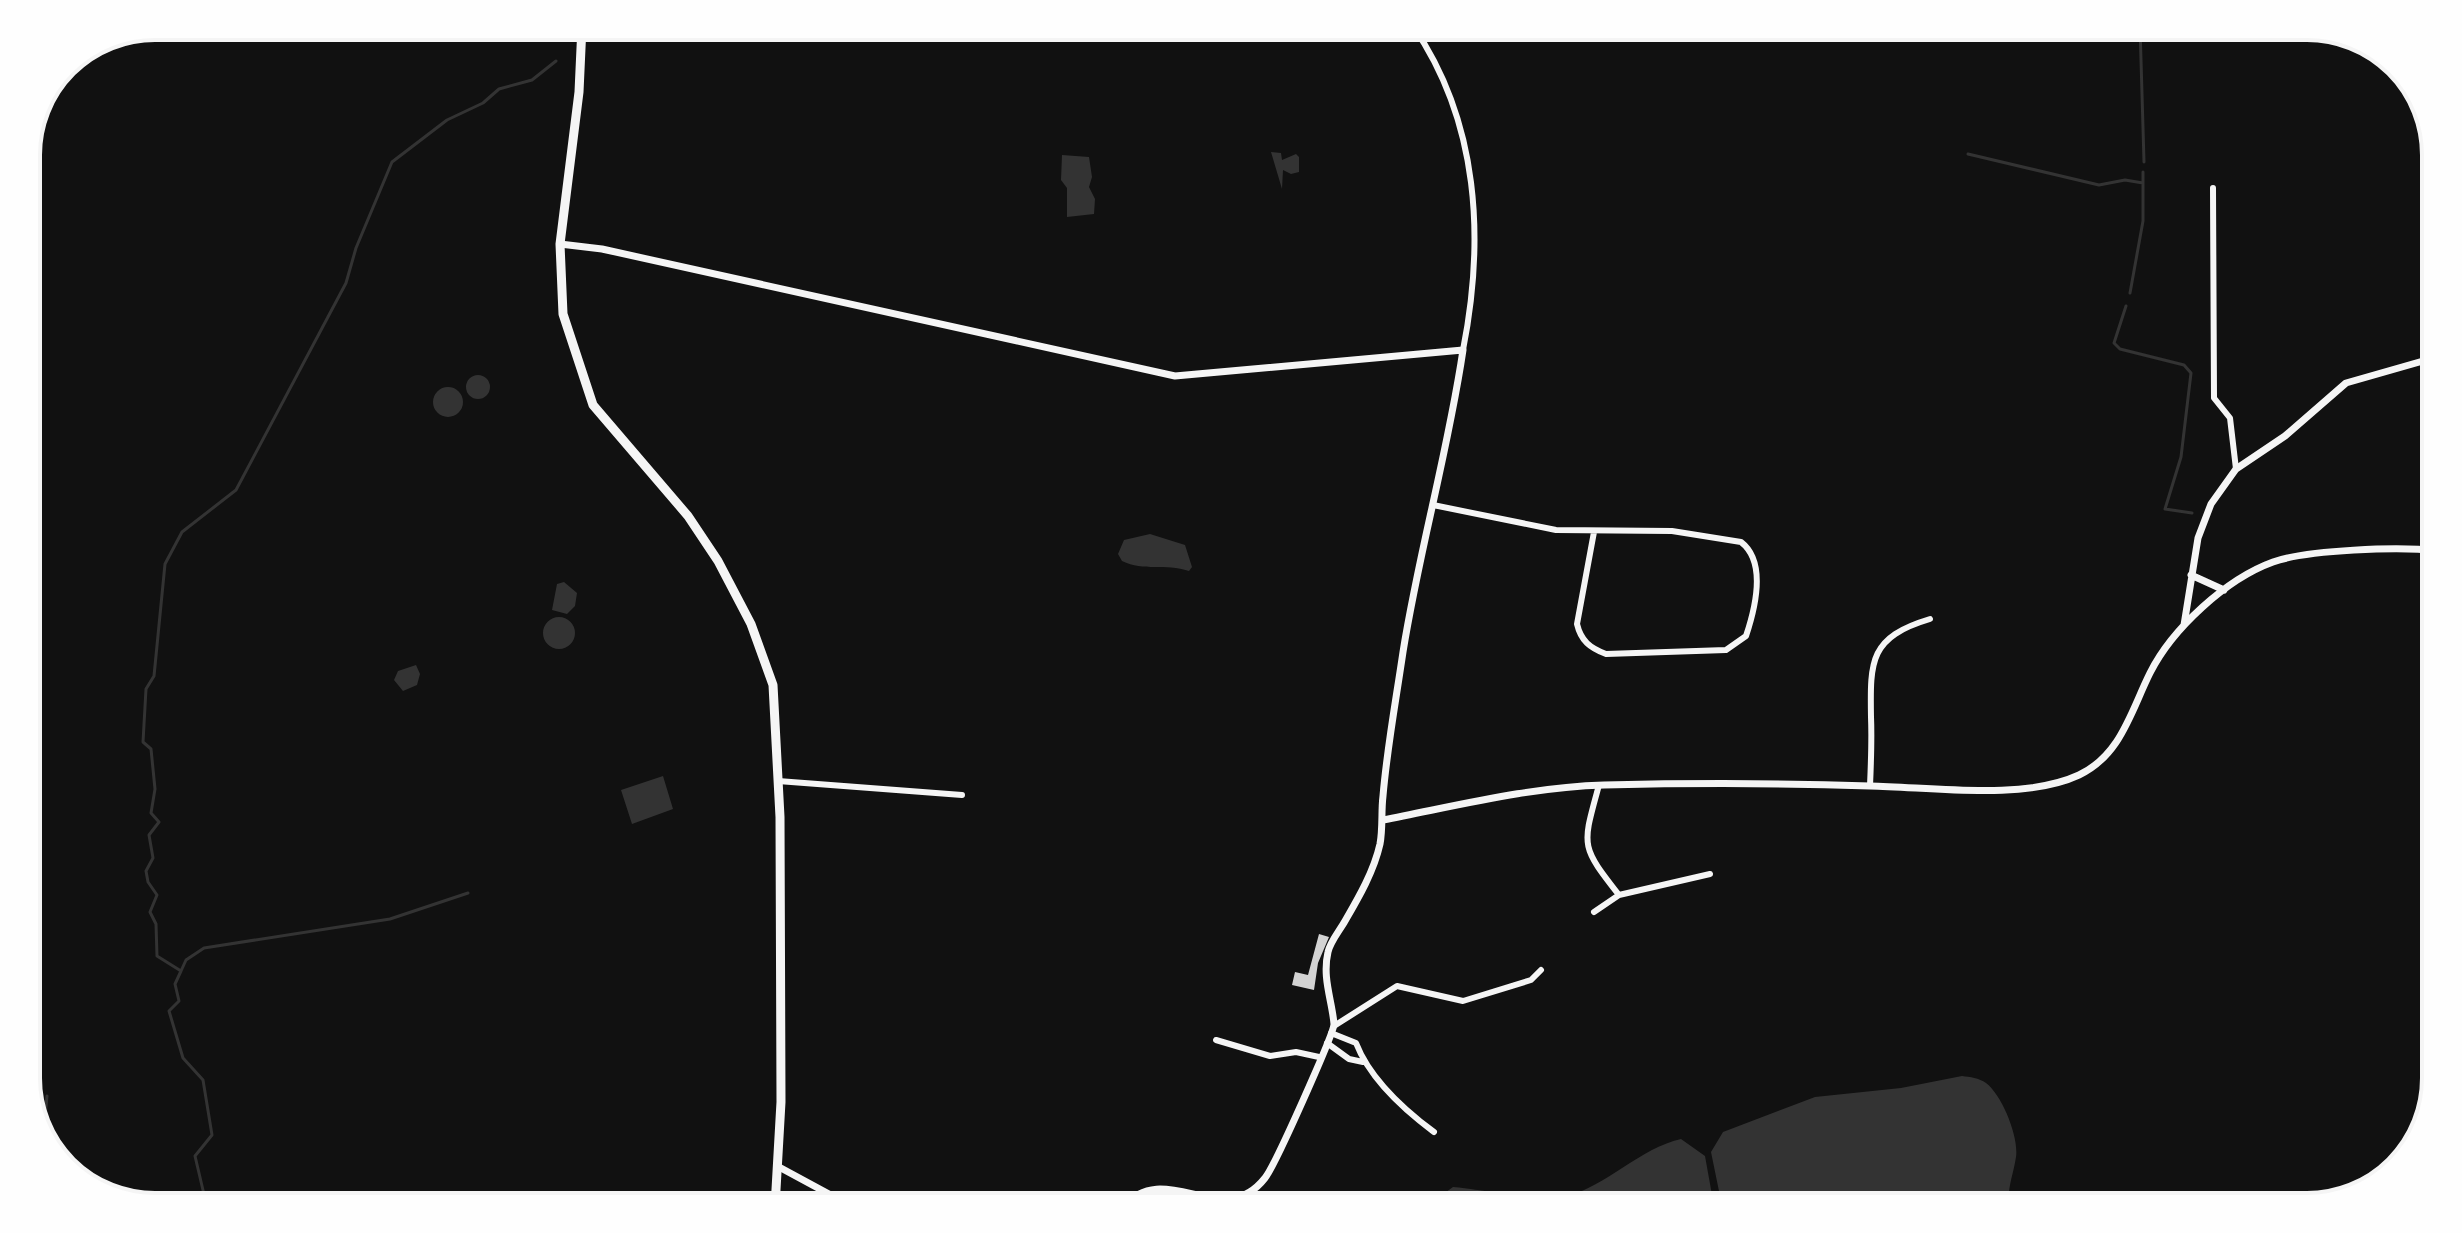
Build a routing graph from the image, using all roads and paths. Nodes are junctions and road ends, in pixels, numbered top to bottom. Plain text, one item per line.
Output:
1 (581, 40) edge
2 (1420, 40) edge
3 (2213, 188) dead end
4 (560, 244) junction
5 (1463, 350) junction
6 (2422, 361) edge
7 (2236, 469) junction
8 (1433, 505) junction
9 (1594, 532) junction
10 (2422, 552) edge
11 (2191, 575) junction
12 (2224, 590) junction
13 (1930, 619) dead end
14 (2184, 625) junction
15 (778, 781) junction
16 (1599, 785) junction
17 (1870, 786) junction
18 (962, 795) dead end
19 (1383, 820) junction
20 (1710, 874) dead end
21 (1619, 895) junction
22 (1594, 912) dead end
23 (1541, 970) dead end
24 (1333, 1030) junction
25 (1216, 1040) dead end
26 (1327, 1043) junction
27 (1319, 1057) junction
28 (1363, 1062) junction
29 (1420, 1109) dead end
30 (1413, 1117) junction
31 (1434, 1132) dead end
32 (779, 1167) junction
33 (776, 1193) edge
34 (827, 1193) edge
35 (1141, 1193) edge
36 (1190, 1193) edge
37 (1250, 1193) edge

1 - 4 main road
2 - 5 street
3 - 7 street
4 - 5 street
4 - 15 main road
5 - 8 street
6 - 7 street
7 - 11 street
8 - 9 street
8 - 19 street
9 - 9 street
10 - 12 street
11 - 12 street
11 - 14 street
12 - 14 street
13 - 17 street
14 - 17 street
15 - 18 street
15 - 32 main road
16 - 17 street
16 - 19 street
16 - 21 street
19 - 24 street
20 - 21 street
21 - 22 street
23 - 24 street
24 - 26 street
24 - 28 street
25 - 27 street
26 - 27 street
26 - 28 street
27 - 37 street
28 - 30 street
29 - 30 street
30 - 31 street
32 - 33 main road
32 - 34 street
35 - 36 street

